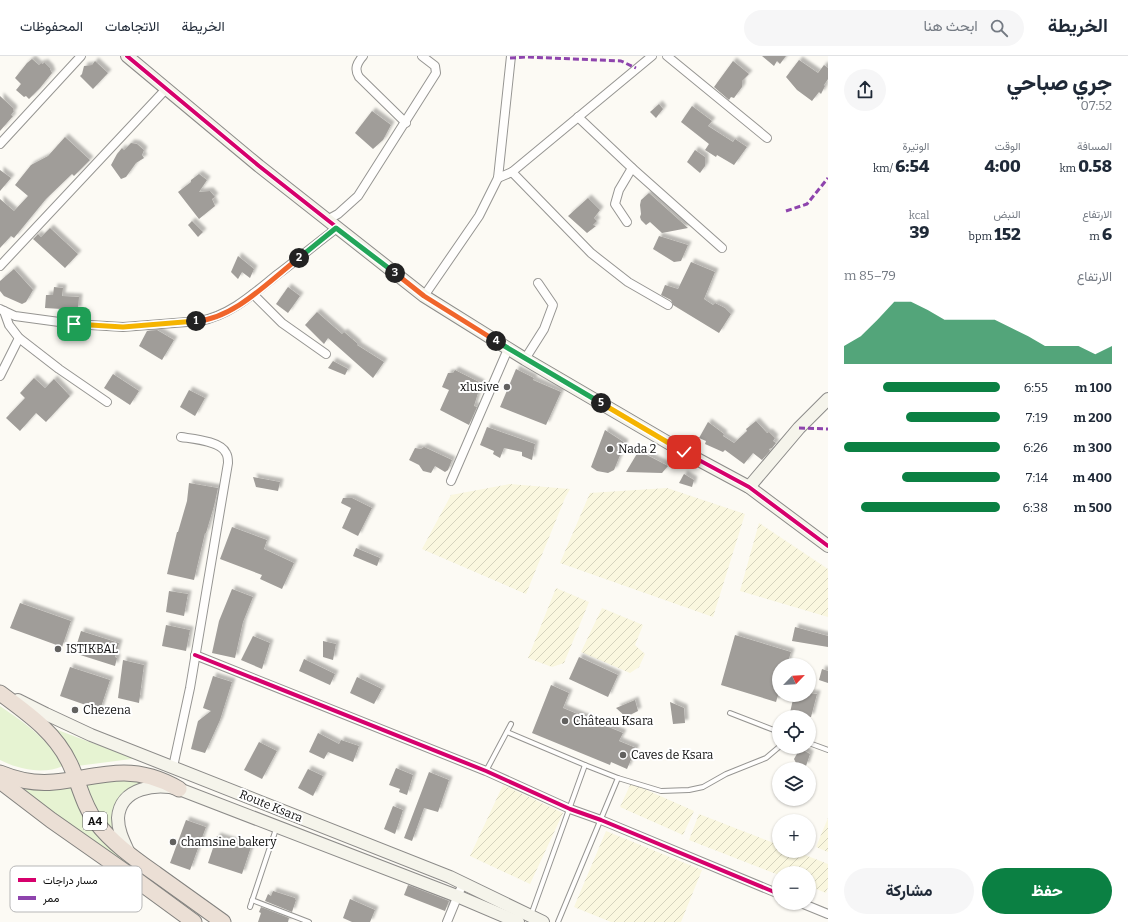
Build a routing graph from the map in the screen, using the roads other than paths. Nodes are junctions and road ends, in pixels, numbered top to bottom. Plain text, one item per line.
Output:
1 (81, 56) edge
2 (127, 56) edge
3 (363, 56) edge
4 (422, 56) edge
5 (510, 56) edge
6 (652, 56) edge
7 (667, 56) edge
8 (166, 89) junction
9 (578, 117) junction
10 (406, 123) junction
11 (767, 138) dead end
12 (0, 144) edge
13 (632, 168) junction
14 (512, 172) junction
15 (498, 178) junction
16 (627, 222) dead end
17 (332, 224) junction
18 (722, 248) dead end
19 (0, 266) edge
20 (538, 284) dead end
21 (253, 294) junction
22 (424, 296) junction
23 (668, 305) dead end
24 (2, 310) edge
25 (19, 338) junction
26 (508, 349) junction
27 (326, 354) dead end
28 (525, 359) junction
29 (0, 376) edge
30 (828, 399) edge
31 (107, 402) dead end
32 (182, 437) dead end
33 (451, 481) dead end
34 (749, 487) junction
35 (828, 546) edge
36 (195, 654) junction
37 (0, 691) edge
38 (730, 713) dead end
39 (511, 724) dead end
40 (772, 729) edge
41 (507, 732) junction
42 (816, 746) edge
43 (828, 750) edge
44 (772, 753) edge
45 (585, 765) junction
46 (173, 767) junction
47 (486, 771) junction
48 (0, 772) edge
49 (76, 778) junction
50 (618, 778) junction
51 (0, 780) edge
52 (179, 789) junction
53 (570, 809) junction
54 (601, 820) junction
55 (277, 826) junction
56 (131, 856) junction
57 (117, 866) edge
58 (463, 883) junction
59 (142, 884) edge
60 (772, 891) edge
61 (457, 896) junction
62 (252, 900) junction
63 (250, 906) dead end
64 (816, 909) edge
65 (828, 914) edge
66 (529, 919) edge
67 (194, 922) edge
68 (223, 922) edge
69 (309, 922) edge
70 (447, 922) edge
71 (518, 922) edge
72 (543, 922) edge
73 (558, 922) edge

1 - 12 street
2 - 8 main road
3 - 10 street
4 - 10 street
5 - 15 street
6 - 9 street
7 - 11 street
8 - 17 main road
8 - 19 street
9 - 13 street
9 - 14 street
10 - 17 street
13 - 16 street
13 - 18 street
14 - 15 street
14 - 23 street
15 - 22 street
17 - 21 street
17 - 22 main road
20 - 28 street
21 - 24 street
21 - 27 street
22 - 26 main road
24 - 25 street
25 - 29 street
25 - 31 street
26 - 28 main road
26 - 33 street
28 - 34 main road
30 - 34 main road
32 - 36 street
34 - 35 main road
36 - 46 street
36 - 47 street
37 - 46 main road, Route Ksara
37 - 49 highway, A4
38 - 40 lane
39 - 41 lane
41 - 45 lane
41 - 47 lane
42 - 43 lane
44 - 50 lane
45 - 50 lane
45 - 53 lane
46 - 58 main road, Route Ksara
47 - 53 street
48 - 49 highway
49 - 52 highway
49 - 56 highway, A4
50 - 54 lane
51 - 57 highway, A4
52 - 55 main road, Route Ksara
52 - 56 main road, Route Ksara
53 - 54 street
53 - 66 lane
54 - 60 street
54 - 73 lane
55 - 61 main road, Route Ksara
55 - 62 lane
56 - 68 highway, A4
58 - 61 street
58 - 66 main road, Route Ksara
59 - 67 highway, A4
61 - 70 street
61 - 71 main road, Route Ksara
62 - 63 lane
62 - 69 lane
64 - 65 street
66 - 72 main road, Route Ksara

